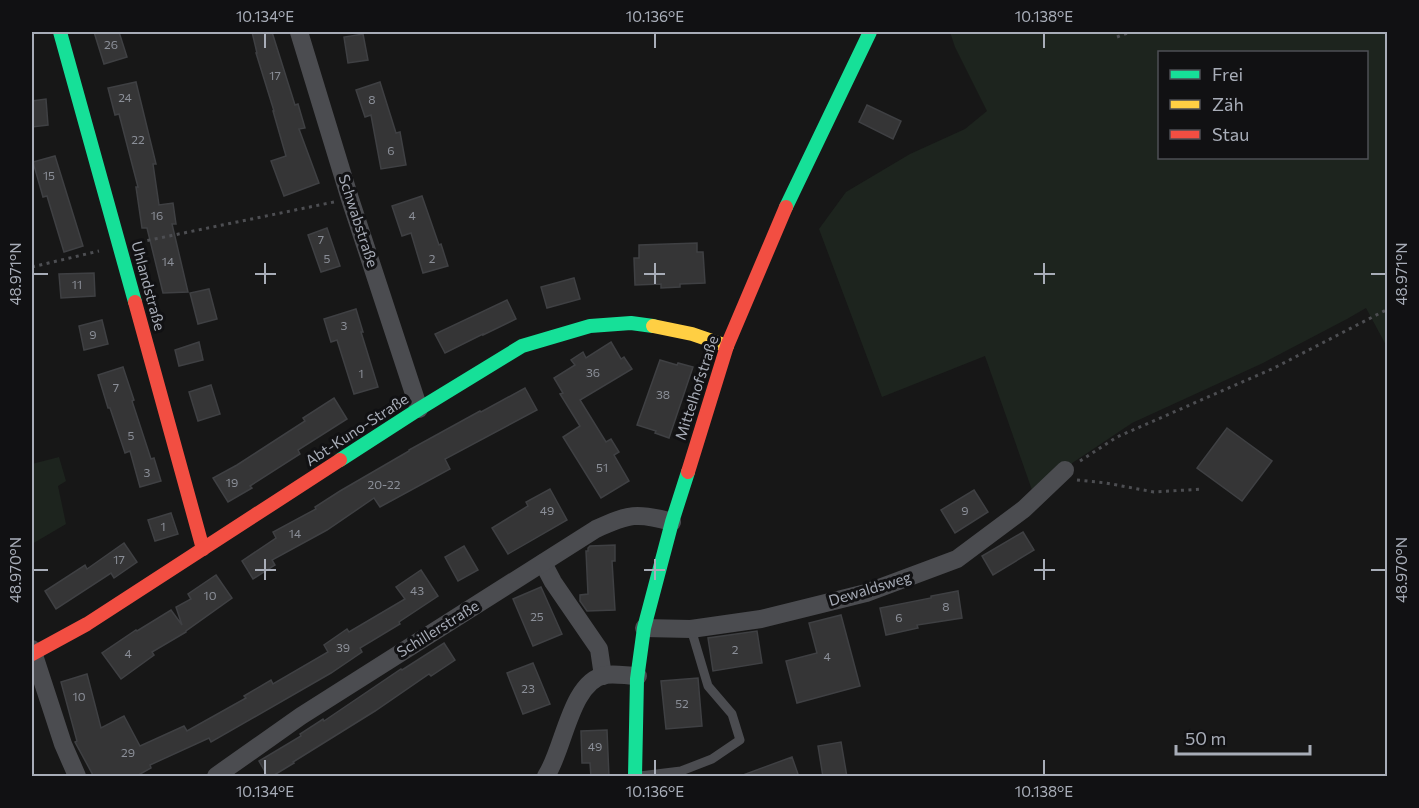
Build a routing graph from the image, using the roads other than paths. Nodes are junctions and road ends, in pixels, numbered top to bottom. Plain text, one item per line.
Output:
1 (60, 32) edge
2 (299, 32) edge
3 (870, 32) edge
4 (727, 346) junction
5 (419, 409) junction
6 (1061, 475) road end
7 (672, 522) junction
8 (203, 549) junction
9 (543, 563) junction
10 (644, 628) junction
11 (691, 629) junction
12 (32, 652) edge
13 (603, 676) junction
14 (638, 676) junction
15 (77, 777) edge
16 (216, 777) edge
17 (546, 777) edge
18 (635, 777) edge
19 (640, 777) edge

1 - 8 street, Uhlandstraße
2 - 5 street, Schwabstraße
3 - 4 street, Mittelhofstraße
4 - 5 street, Abt-Kuno-Straße
4 - 7 street, Mittelhofstraße
5 - 8 street, Abt-Kuno-Straße
6 - 11 street, Dewaldsweg
7 - 9 street, Schillerstraße
7 - 10 street, Mittelhofstraße
8 - 12 street, Abt-Kuno-Straße
9 - 13 street
9 - 16 street, Schillerstraße
10 - 11 street, Dewaldsweg
10 - 14 street, Mittelhofstraße
11 - 19 lane
12 - 15 street
13 - 14 street
13 - 17 street
14 - 18 street, Mittelhofstraße

